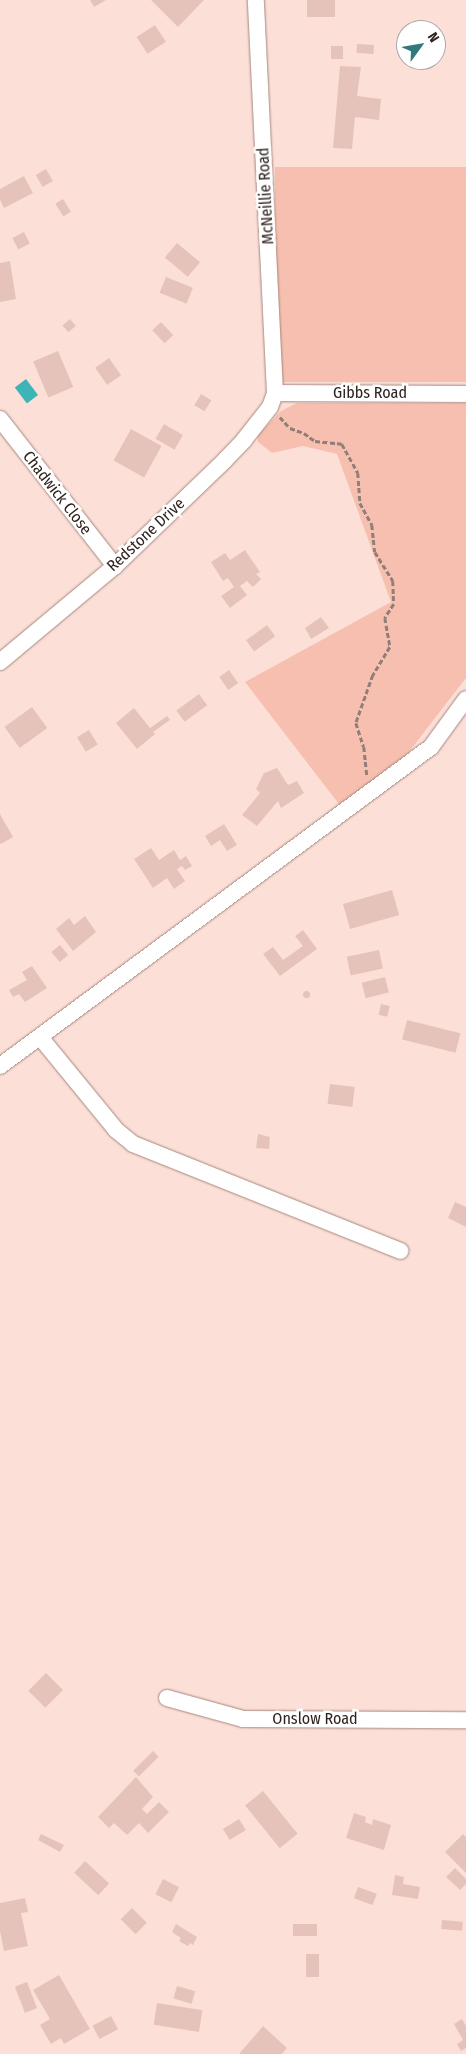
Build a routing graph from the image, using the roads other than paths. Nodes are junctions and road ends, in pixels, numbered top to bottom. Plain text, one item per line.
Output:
1 (256, 0) edge
2 (466, 394) edge
3 (272, 400) junction
4 (0, 419) edge
5 (115, 566) junction
6 (0, 662) edge
7 (466, 699) edge
8 (40, 1037) junction
9 (0, 1066) edge
10 (400, 1251) dead end
11 (167, 1698) dead end
12 (466, 1720) edge

1 - 3 street, McNeillie Road
2 - 3 street, Gibbs Road
3 - 5 street, Redstone Drive
4 - 5 street, Chadwick Close
5 - 6 street, Redstone Drive
7 - 8 street
8 - 9 street
8 - 10 street
11 - 12 street, Onslow Road

